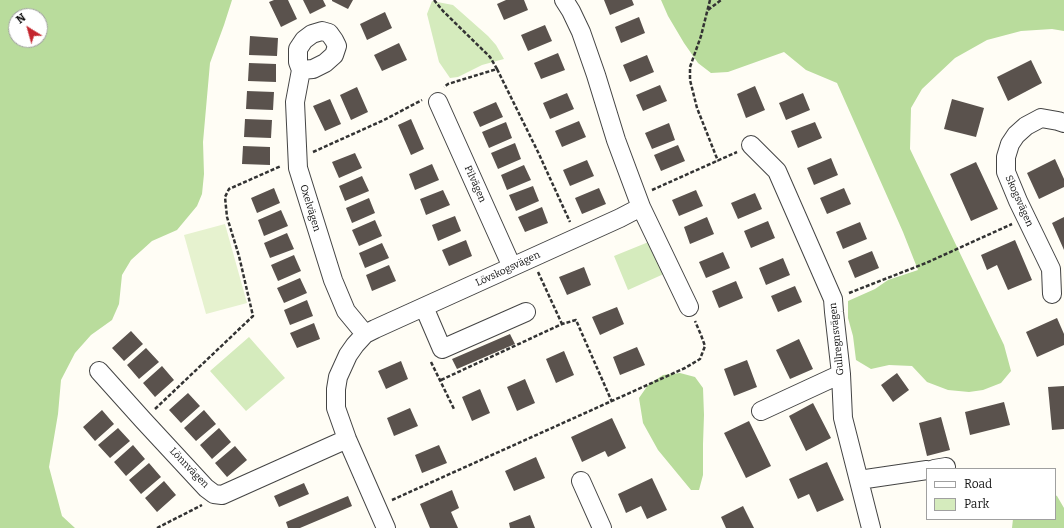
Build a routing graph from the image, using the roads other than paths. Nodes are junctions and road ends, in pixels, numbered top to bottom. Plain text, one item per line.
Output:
1 (564, 0) edge
2 (301, 70) dead end
3 (436, 98) road end
4 (1064, 123) edge
5 (752, 146) road end
6 (639, 202) junction
7 (512, 267) junction
8 (1052, 294) dead end
9 (424, 307) junction
10 (690, 307) road end
11 (526, 312) dead end
12 (365, 334) junction
13 (99, 370) dead end
14 (841, 374) junction
15 (761, 411) dead end
16 (347, 439) junction
17 (926, 470) edge
18 (859, 480) junction
19 (581, 481) dead end
20 (386, 528) edge
21 (602, 528) edge
22 (871, 528) edge

1 - 6 street
2 - 12 street, Oxelvägen
3 - 7 street, Pilvägen
4 - 8 street, Skogsvägen
5 - 14 street, Gullregnsvägen
6 - 7 street, Lövskogsvägen
6 - 10 street
7 - 9 street, Lövskogsvägen
9 - 11 street
9 - 12 street, Lövskogsvägen
12 - 16 street, Lövskogsvägen
13 - 16 street, Lönnvägen
14 - 15 street
14 - 18 street, Gullregnsvägen
16 - 20 street, Lövskogsvägen
17 - 18 street
18 - 22 street, Gullregnsvägen
19 - 21 street

